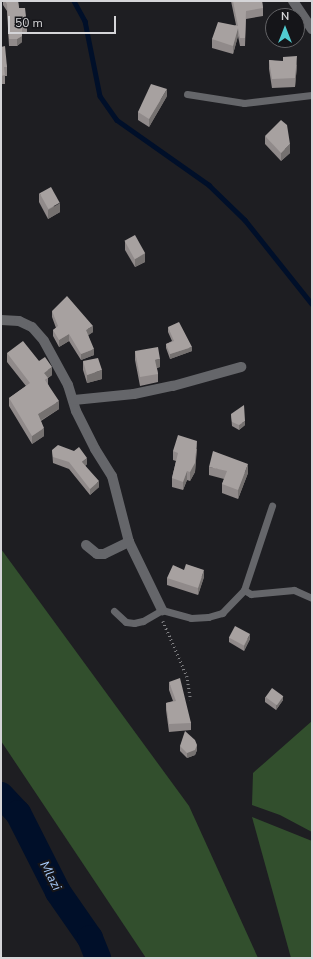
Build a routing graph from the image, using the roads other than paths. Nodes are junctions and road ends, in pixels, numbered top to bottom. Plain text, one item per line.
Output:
1 (293, 1) edge
2 (312, 29) edge
3 (187, 94) dead end
4 (312, 95) edge
5 (1, 320) edge
6 (241, 367) dead end
7 (74, 400) junction
8 (272, 506) dead end
9 (129, 542) junction
10 (86, 544) dead end
11 (244, 590) junction
12 (312, 598) edge
13 (162, 610) junction
14 (114, 611) dead end

1 - 2 street
3 - 4 lane
5 - 7 street
6 - 7 street
7 - 9 street
8 - 11 lane
9 - 10 street
9 - 13 street
11 - 12 lane
11 - 13 lane
13 - 14 lane

